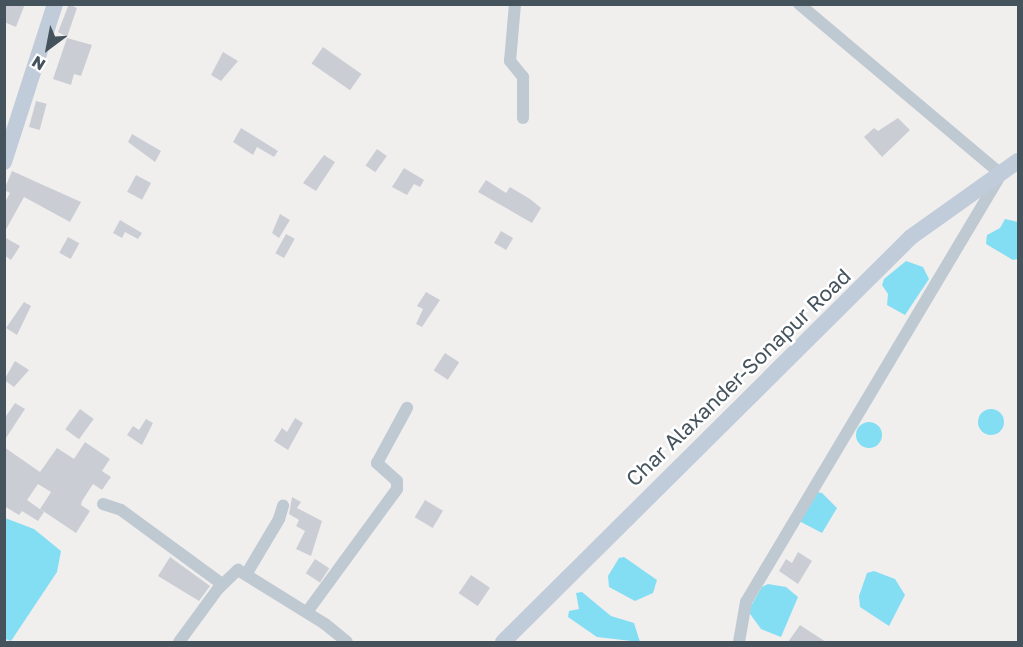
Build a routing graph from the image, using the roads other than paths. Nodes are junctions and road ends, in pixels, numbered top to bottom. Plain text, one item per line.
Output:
1 (55, 4) edge
2 (515, 4) edge
3 (799, 4) edge
4 (523, 118) dead end
5 (1018, 161) edge
6 (4, 162) edge
7 (1001, 174) junction
8 (407, 408) dead end
9 (103, 504) dead end
10 (283, 506) dead end
11 (247, 573) junction
12 (222, 584) junction
13 (307, 612) junction
14 (179, 642) edge
15 (347, 642) edge
16 (503, 642) edge
17 (739, 642) edge

1 - 6 main road
2 - 4 street
3 - 7 street
5 - 7 main road, Char Alaxander-Sonapur Road
7 - 16 main road, Char Alaxander-Sonapur Road
7 - 17 street
8 - 13 street
9 - 12 street
10 - 11 street
11 - 12 street
11 - 13 street
12 - 14 street
13 - 15 street

